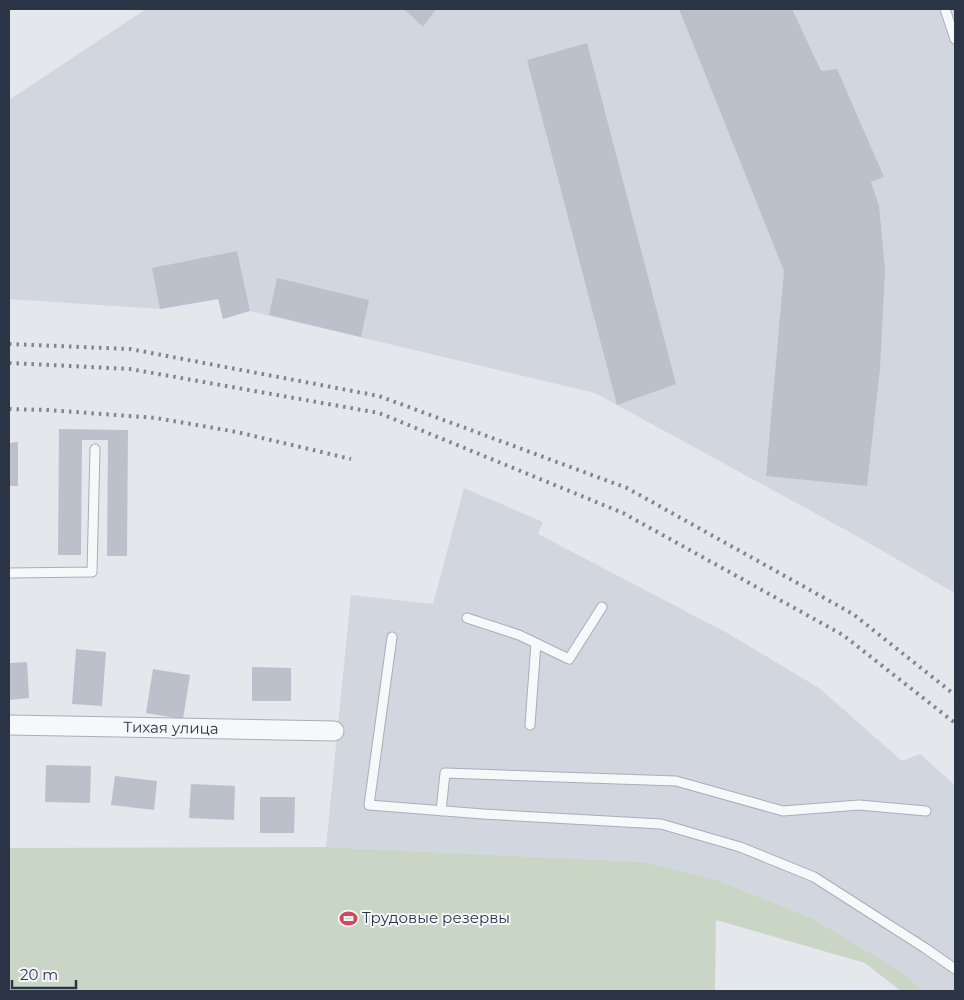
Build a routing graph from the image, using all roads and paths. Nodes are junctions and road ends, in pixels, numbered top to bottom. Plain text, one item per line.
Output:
1 (945, 9) edge
2 (955, 39) edge
3 (94, 449) dead end
4 (9, 573) edge
5 (602, 607) dead end
6 (466, 618) dead end
7 (392, 637) dead end
8 (536, 643) junction
9 (9, 725) edge
10 (530, 725) dead end
11 (334, 731) dead end
12 (441, 811) junction
13 (926, 811) dead end
14 (955, 969) edge

1 - 2 lane
3 - 4 lane
5 - 8 lane
6 - 8 lane
7 - 12 lane
8 - 10 lane
9 - 11 street, Тихая улица
12 - 13 lane
12 - 14 lane

